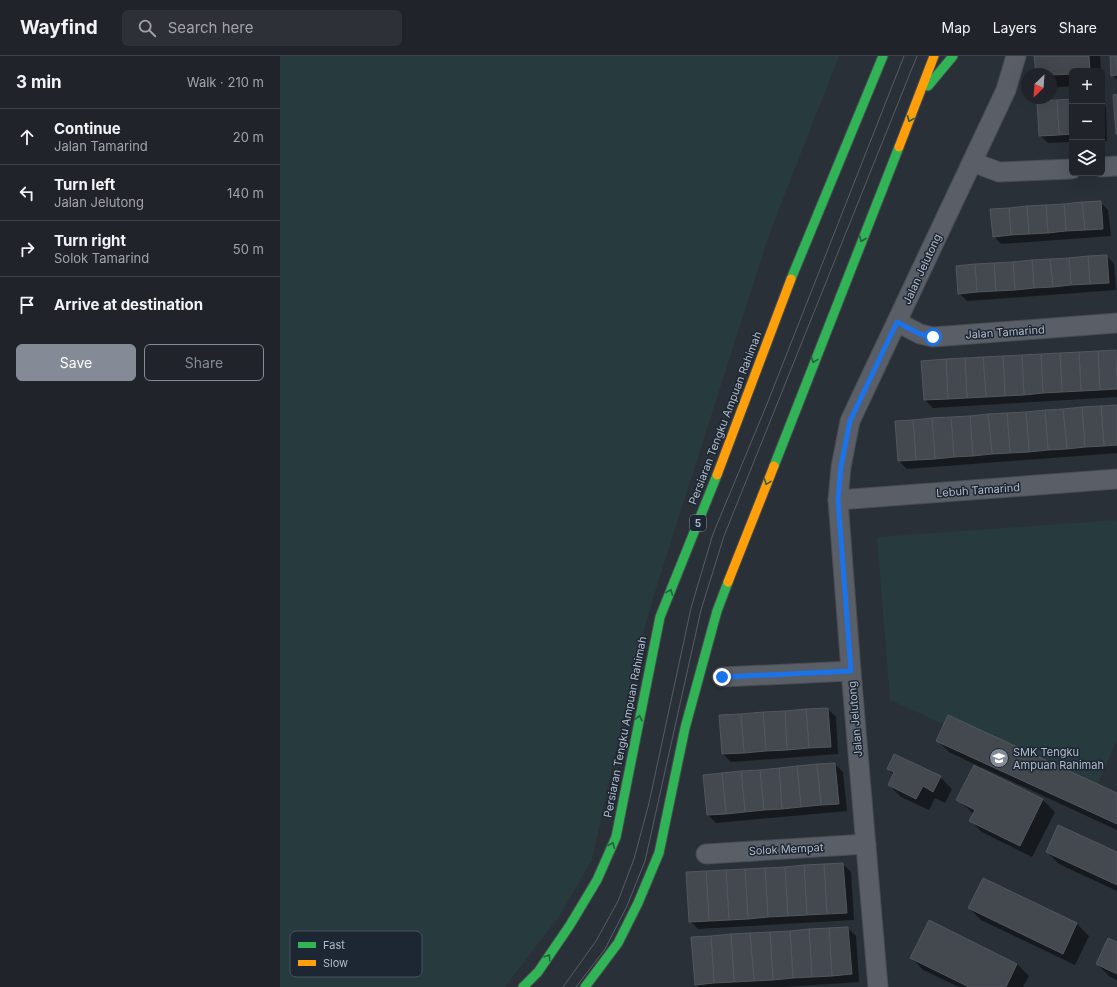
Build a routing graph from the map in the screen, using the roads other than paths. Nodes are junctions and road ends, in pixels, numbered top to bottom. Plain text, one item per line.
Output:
1 (883, 56) edge
2 (934, 56) edge
3 (953, 56) edge
4 (1016, 56) edge
5 (918, 99) junction
6 (972, 162) junction
7 (1117, 166) edge
8 (1105, 167) edge
9 (1069, 169) edge
10 (897, 322) junction
11 (1117, 323) edge
12 (1117, 479) edge
13 (838, 500) junction
14 (851, 671) junction
15 (722, 677) dead end
16 (866, 844) junction
17 (706, 854) dead end
18 (523, 987) edge
19 (586, 987) edge
20 (878, 987) edge

18 -> 1 highway, Persiaran Tengku Ampuan Rahimah / 5
2 - 5 highway
3 - 5 highway
4 - 6 street, Jalan Jelutong
5 -> 19 highway
6 - 9 street
6 - 10 street, Jalan Jelutong
7 - 8 street
10 - 11 street, Jalan Tamarind
10 - 13 street, Jalan Jelutong
12 - 13 street, Lebuh Tamarind
13 - 14 street, Jalan Jelutong
14 - 15 street
14 - 16 street, Jalan Jelutong
16 - 17 street, Solok Mempat
16 - 20 street, Jalan Jelutong

